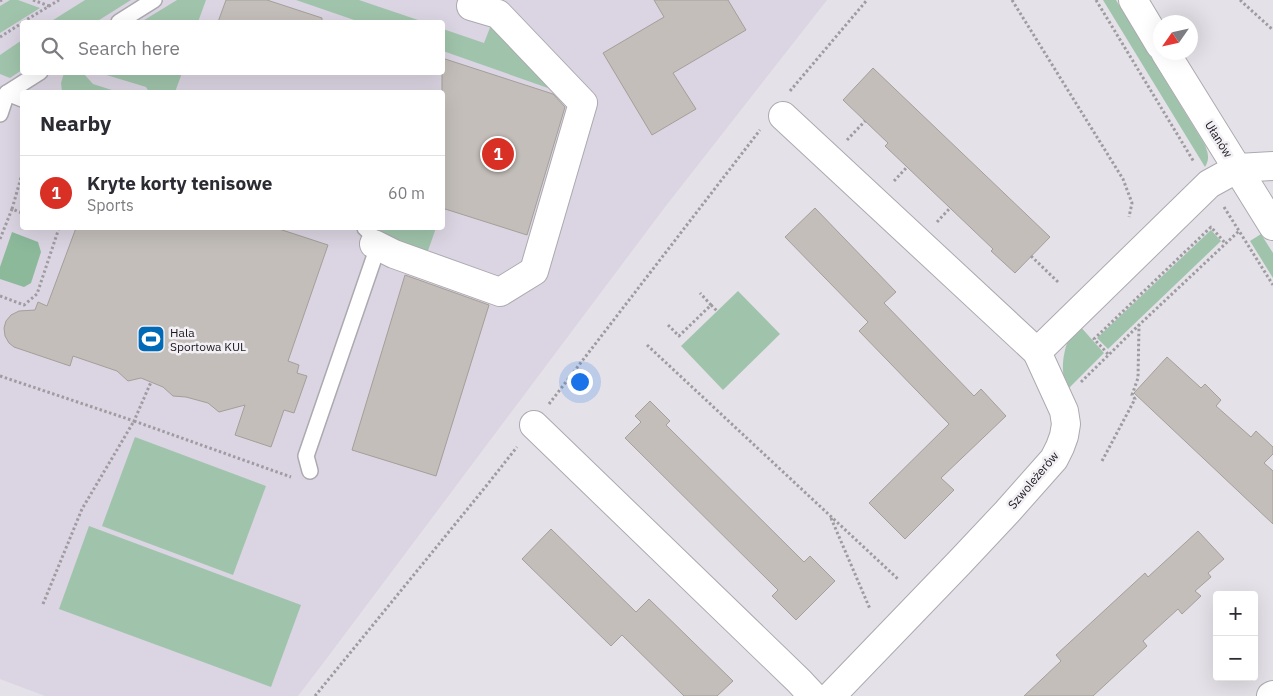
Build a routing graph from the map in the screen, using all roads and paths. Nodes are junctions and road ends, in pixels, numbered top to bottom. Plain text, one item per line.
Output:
1 (33, 0) edge
2 (59, 0) edge
3 (154, 0) edge
4 (867, 0) edge
5 (1012, 0) edge
6 (1096, 0) edge
7 (1132, 0) edge
8 (1240, 0) edge
9 (49, 6) junction
10 (471, 6) dead end
11 (28, 20) edge
12 (122, 20) edge
13 (20, 25) edge
14 (1273, 30) edge
15 (1153, 34) edge
16 (0, 37) edge
17 (1170, 60) edge
18 (36, 75) edge
19 (7, 94) junction
20 (20, 98) edge
21 (778, 112) junction
22 (0, 114) edge
23 (865, 121) dead end
24 (845, 143) dead end
25 (1273, 166) edge
26 (1238, 168) junction
27 (20, 181) edge
28 (1209, 184) junction
29 (12, 209) junction
30 (20, 212) edge
31 (1129, 217) dead end
32 (1273, 226) edge
33 (59, 230) edge
34 (1239, 231) junction
35 (369, 236) edge
36 (0, 239) edge
37 (1226, 244) junction
38 (1031, 256) dead end
39 (1058, 282) dead end
40 (1273, 286) edge
41 (700, 293) dead end
42 (0, 296) edge
43 (711, 305) junction
44 (718, 311) dead end
45 (1139, 324) junction
46 (668, 325) dead end
47 (647, 345) dead end
48 (1037, 352) junction
49 (1108, 354) junction
50 (0, 376) edge
51 (151, 382) dead end
52 (1060, 403) junction
53 (134, 421) junction
54 (534, 425) junction
55 (1102, 461) dead end
56 (310, 471) dead end
57 (296, 479) dead end
58 (830, 515) junction
59 (898, 579) dead end
60 (42, 604) dead end
61 (870, 609) dead end
62 (315, 696) edge
63 (813, 696) edge
64 (831, 696) edge

1 - 9 path
2 - 9 path
3 - 12 lane
4 - 21 path
5 - 31 path
6 - 28 path
7 - 15 street
8 - 14 path
9 - 11 path
10 - 35 street
13 - 16 path
17 - 26 street, Ułanów
18 - 19 lane
19 - 20 lane
19 - 22 lane
21 - 48 street
21 - 54 path
23 - 24 path
25 - 26 street
26 - 28 street
26 - 32 street, Ułanów
27 - 29 path
28 - 34 path
28 - 48 street
29 - 30 path
29 - 36 path
33 - 42 path
34 - 37 path
34 - 40 path
35 - 56 lane
37 - 45 path
37 - 49 path
38 - 39 path
41 - 43 path
43 - 44 path
43 - 46 path
45 - 49 path
45 - 55 path
47 - 58 path
48 - 52 street, Szwoleżerów
49 - 52 path
50 - 53 path
51 - 53 path
52 - 64 street, Szwoleżerów
53 - 57 path
53 - 60 path
54 - 62 path
54 - 63 street
58 - 59 path
58 - 61 path

